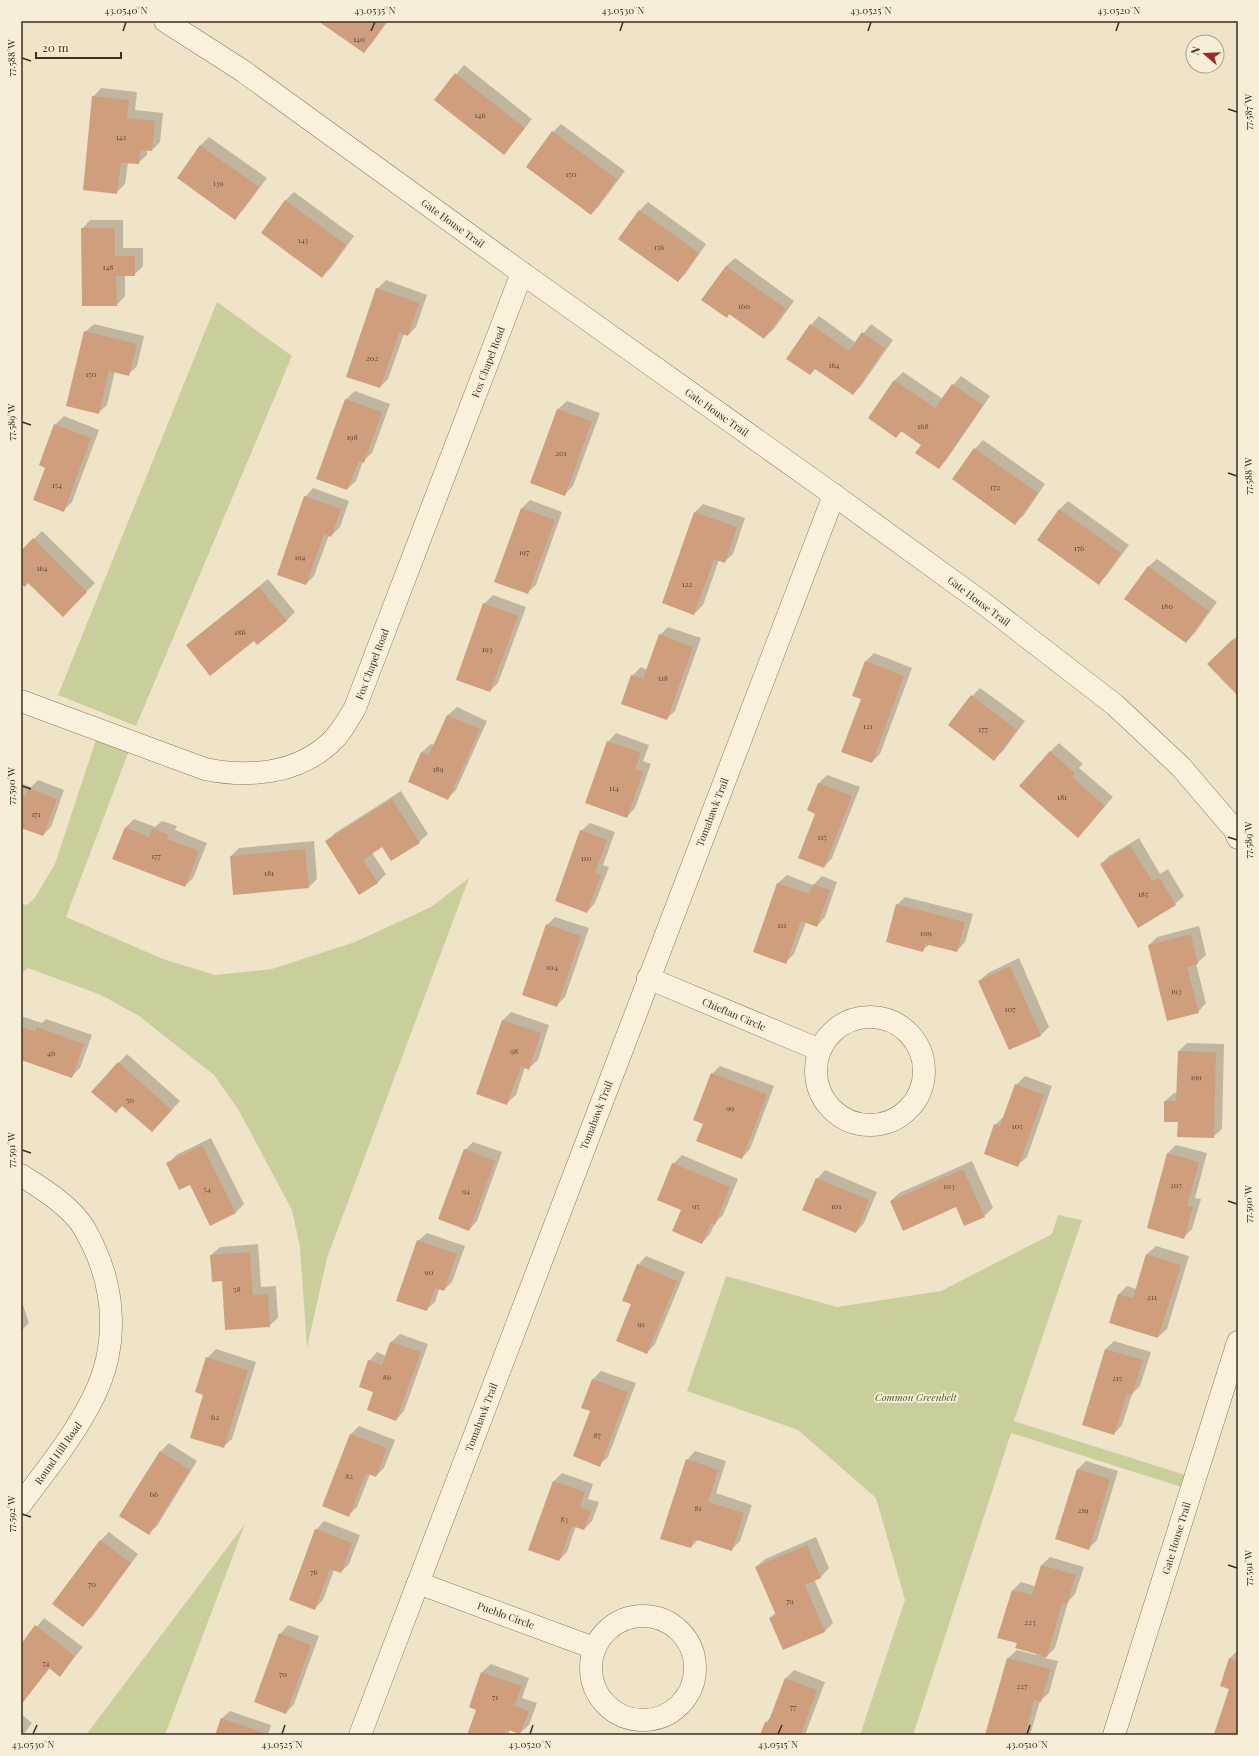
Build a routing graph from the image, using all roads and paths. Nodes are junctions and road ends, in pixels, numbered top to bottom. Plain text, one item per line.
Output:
1 (165, 21) edge
2 (522, 273) junction
3 (834, 495) junction
4 (21, 701) edge
5 (1237, 831) edge
6 (648, 978) junction
7 (820, 1050) junction
8 (21, 1175) edge
9 (1238, 1342) edge
10 (21, 1504) edge
11 (418, 1583) junction
12 (594, 1648) junction
13 (360, 1735) edge
14 (1114, 1735) edge

1 - 2 street, Gate House Trail
2 - 3 street, Gate House Trail
2 - 4 street, Fox Chapel Road
3 - 5 street, Gate House Trail
3 - 6 street, Tomahawk Trail
6 - 7 street, Chieftan Circle
6 - 11 street, Tomahawk Trail
7 - 7 street
8 - 10 street, Round Hill Road
9 - 14 street, Gate House Trail
11 - 12 street, Pueblo Circle
11 - 13 street, Tomahawk Trail
12 - 12 street

